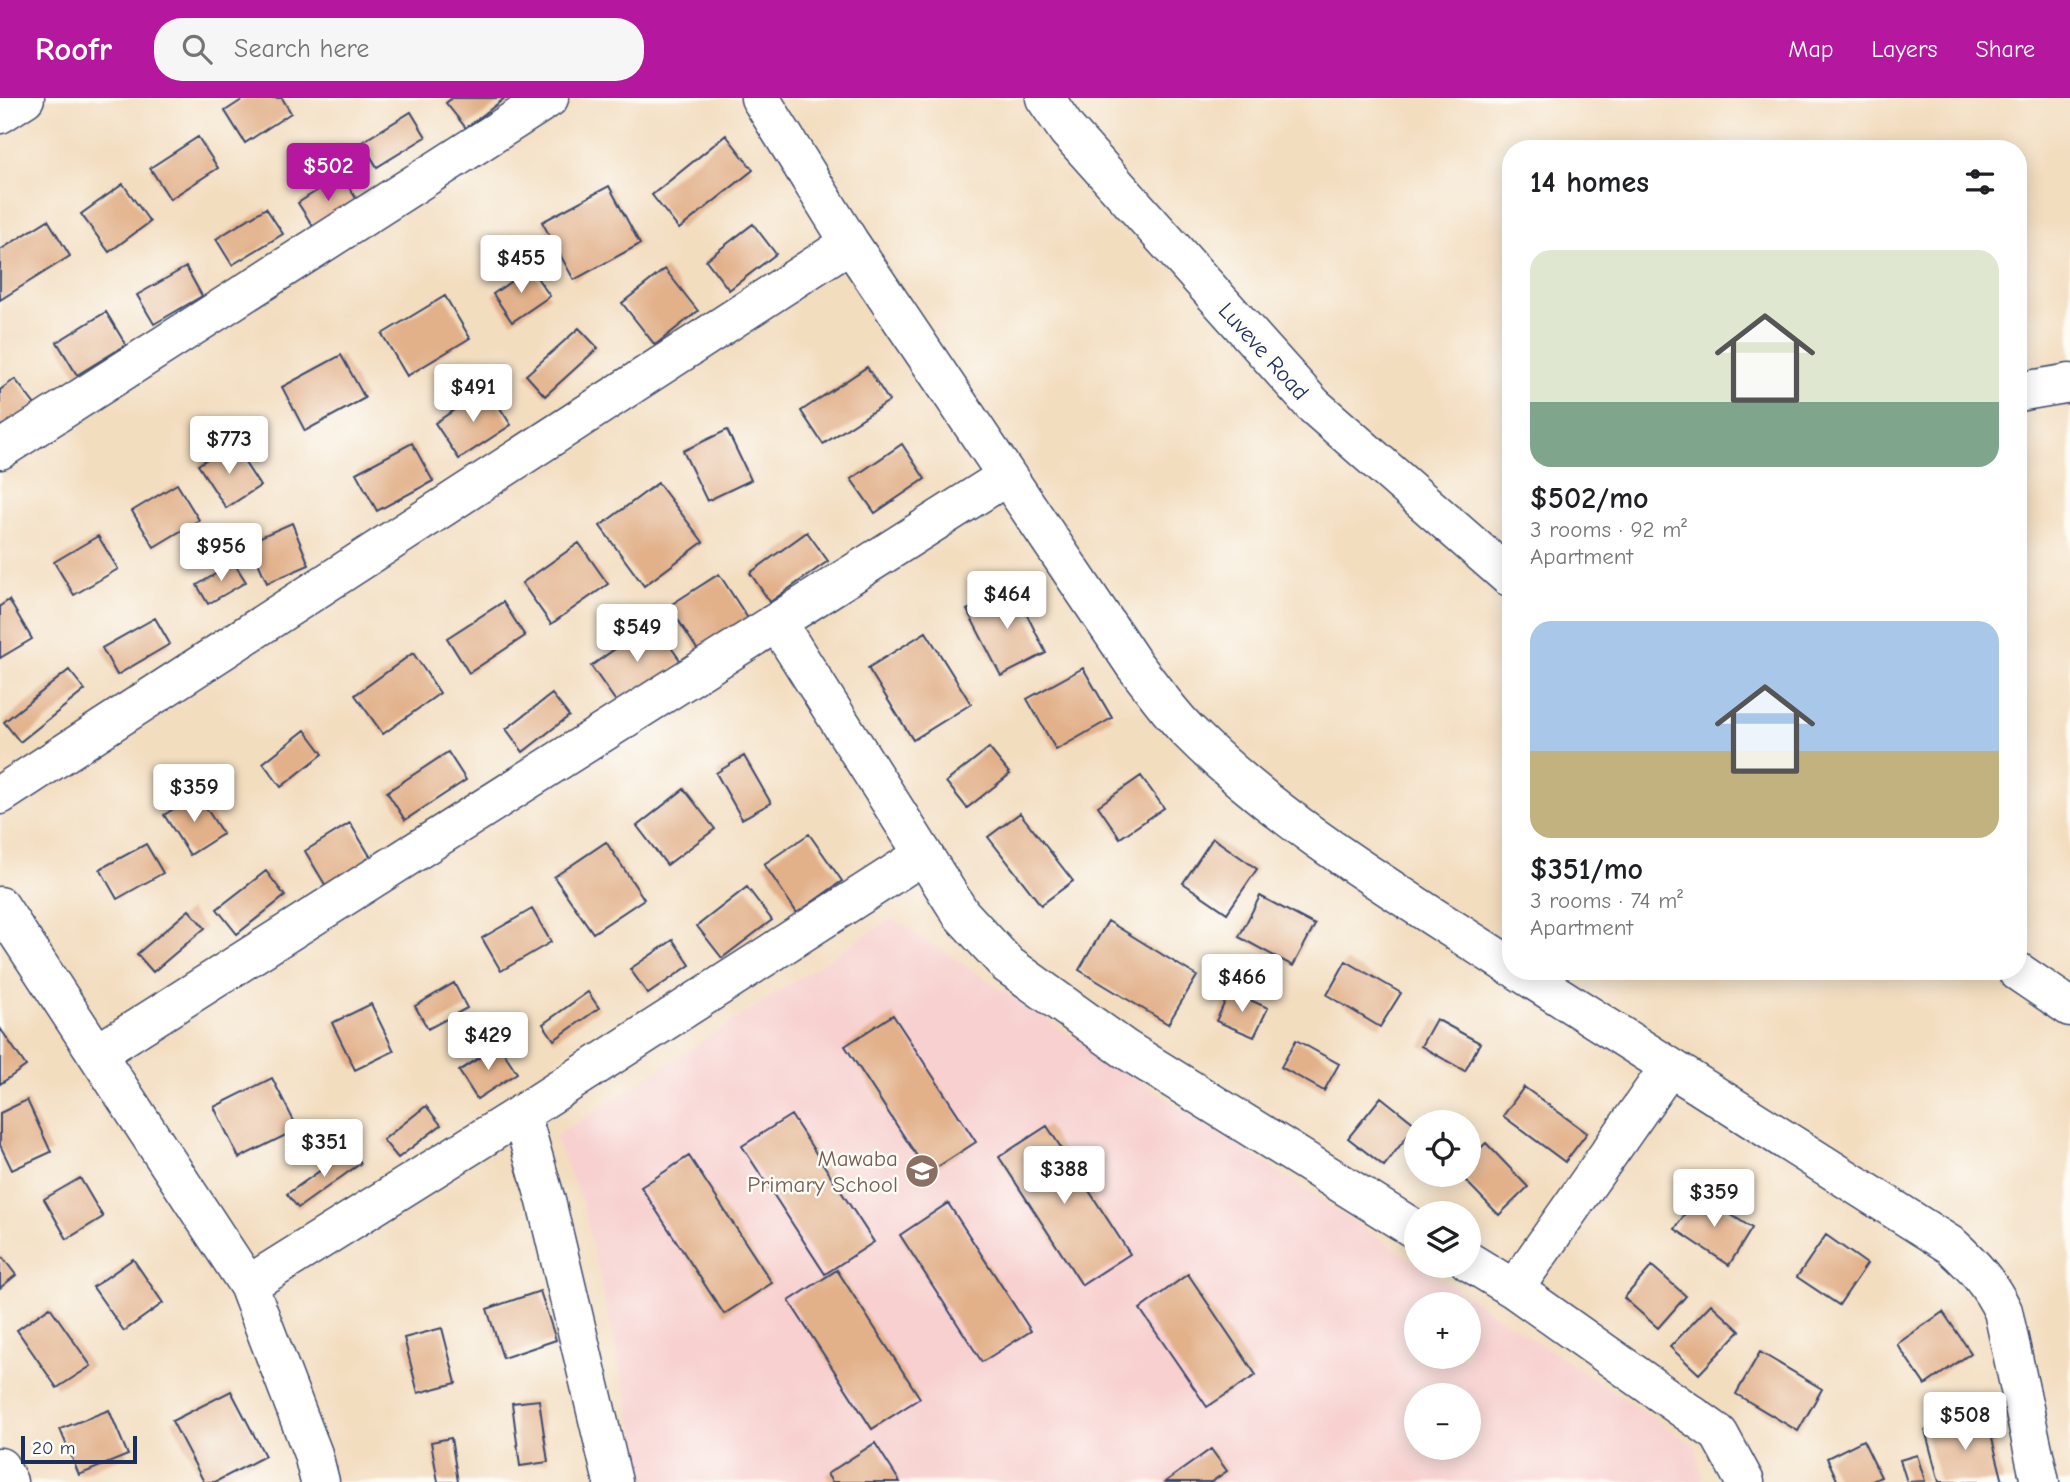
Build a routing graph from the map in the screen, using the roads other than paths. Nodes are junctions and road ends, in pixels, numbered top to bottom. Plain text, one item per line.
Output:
1 (25, 98) edge
2 (549, 98) edge
3 (760, 98) edge
4 (1045, 98) edge
5 (0, 114) edge
6 (850, 243) junction
7 (2070, 383) edge
8 (2027, 390) edge
9 (0, 450) edge
10 (1007, 476) junction
11 (1502, 571) edge
12 (779, 624) junction
13 (0, 795) edge
14 (923, 855) junction
15 (0, 906) edge
16 (1502, 961) edge
17 (2027, 978) edge
18 (1532, 980) edge
19 (2070, 1007) edge
20 (98, 1053) junction
21 (1668, 1069) junction
22 (521, 1114) junction
23 (1404, 1223) edge
24 (1481, 1270) edge
25 (248, 1285) junction
26 (1514, 1289) junction
27 (0, 1467) edge
28 (8, 1482) edge
29 (320, 1482) edge
30 (613, 1482) edge
31 (1745, 1482) edge
32 (2040, 1482) edge

1 - 5 street
2 - 9 street
3 - 6 street
4 - 11 street, Luveve Road
6 - 10 street
6 - 13 street
7 - 8 street
10 - 12 street
10 - 16 street
12 - 14 street
12 - 20 street
14 - 22 street
14 - 23 street
15 - 20 street
17 - 19 street
18 - 21 street
20 - 25 street
21 - 26 street
21 - 32 street
22 - 25 street
22 - 30 street
24 - 26 street
25 - 29 street
26 - 31 street
27 - 28 street

